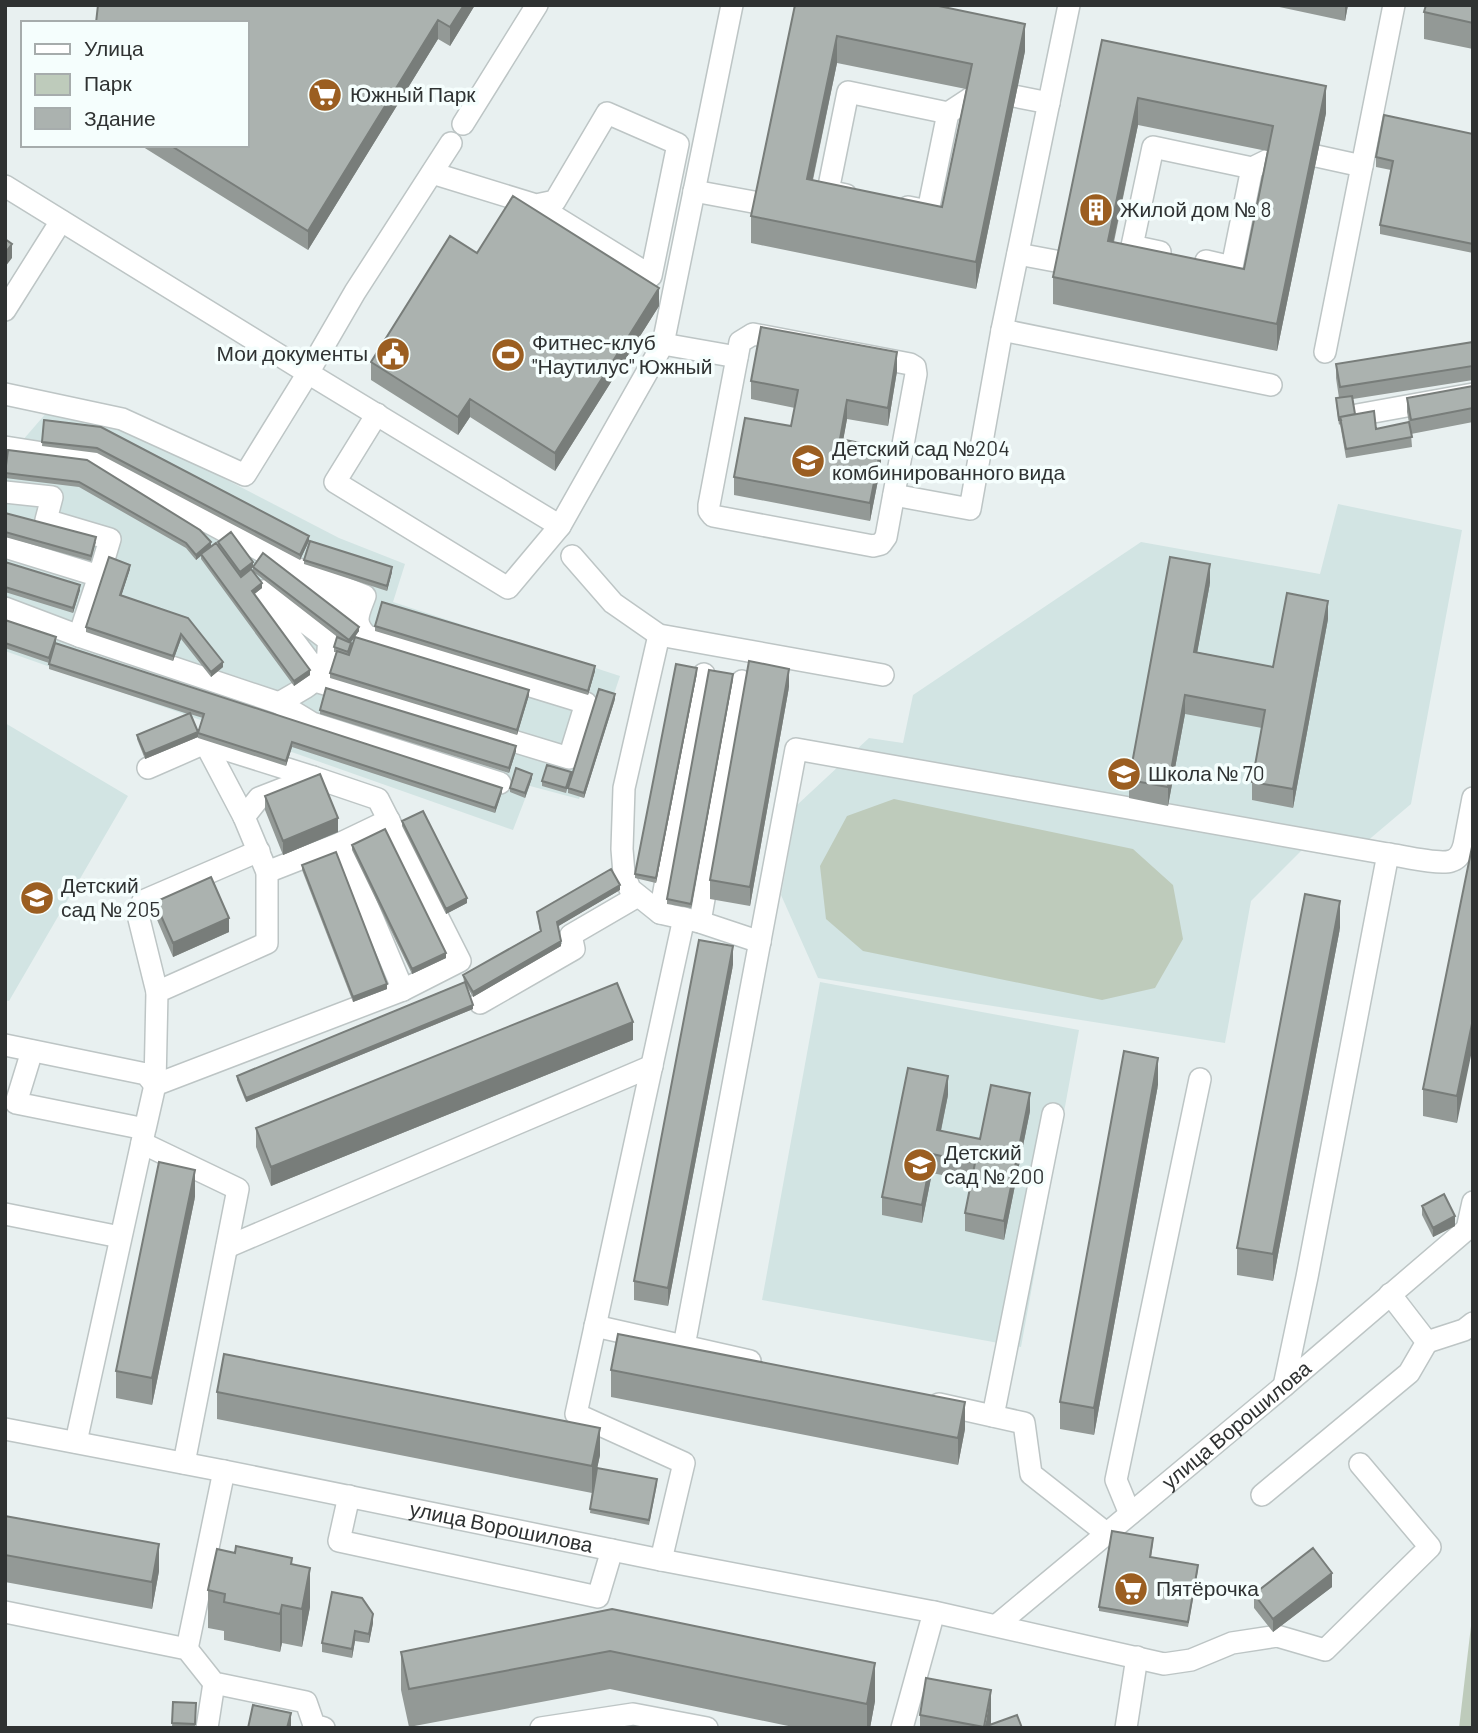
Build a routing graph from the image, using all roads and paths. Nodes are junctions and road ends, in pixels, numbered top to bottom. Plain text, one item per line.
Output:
1 (537, 5) edge
2 (732, 5) edge
3 (1069, 5) edge
4 (1394, 5) edge
5 (1049, 103) junction
6 (948, 113) junction
7 (463, 124) dead end
8 (451, 143) dead end
9 (1362, 166) junction
10 (1252, 168) junction
11 (432, 173) junction
12 (5, 186) edge
13 (694, 191) junction
14 (828, 191) junction
15 (865, 198) edge
16 (890, 204) edge
17 (536, 205) junction
18 (61, 221) junction
19 (1132, 246) junction
20 (1018, 254) junction
21 (5, 310) edge
22 (1002, 330) junction
23 (663, 344) junction
24 (1325, 352) dead end
25 (737, 357) junction
26 (308, 373) junction
27 (1271, 385) dead end
28 (5, 394) edge
29 (1473, 394) edge
30 (377, 414) junction
31 (1357, 415) edge
32 (5, 447) edge
33 (5, 492) edge
34 (894, 495) junction
35 (560, 526) junction
36 (5, 547) edge
37 (572, 556) dead end
38 (99, 576) junction
39 (5, 608) edge
40 (659, 635) junction
41 (79, 636) junction
42 (704, 674) dead end
43 (883, 675) dead end
44 (742, 681) edge
45 (279, 703) junction
46 (205, 743) junction
47 (148, 768) dead end
48 (313, 777) junction
49 (500, 783) dead end
50 (1473, 798) edge
51 (244, 817) junction
52 (389, 820) junction
53 (341, 843) junction
54 (259, 851) junction
55 (1388, 853) junction
56 (267, 872) junction
57 (638, 895) junction
58 (660, 913) junction
59 (692, 920) junction
60 (760, 942) junction
61 (403, 990) junction
62 (157, 992) junction
63 (480, 1003) dead end
64 (5, 1045) edge
65 (32, 1051) junction
66 (652, 1066) junction
67 (1200, 1079) dead end
68 (155, 1085) junction
69 (1053, 1114) dead end
70 (143, 1136) junction
71 (1473, 1202) edge
72 (5, 1214) edge
73 (1470, 1226) edge
74 (120, 1237) junction
75 (227, 1247) junction
76 (1390, 1294) junction
77 (1473, 1323) edge
78 (596, 1326) junction
79 (1427, 1342) junction
80 (684, 1346) junction
81 (764, 1364) edge
82 (1284, 1385) junction
83 (925, 1401) edge
84 (993, 1416) junction
85 (5, 1429) edge
86 (76, 1442) junction
87 (184, 1463) junction
88 (1360, 1464) dead end
89 (224, 1471) junction
90 (1262, 1495) dead end
91 (349, 1496) junction
92 (1130, 1514) junction
93 (1106, 1533) junction
94 (612, 1550) junction
95 (661, 1560) junction
96 (5, 1612) edge
97 (934, 1612) junction
98 (997, 1625) junction
99 (187, 1649) junction
100 (1137, 1657) junction
101 (214, 1683) junction
102 (317, 1727) edge
103 (207, 1728) edge
104 (541, 1728) edge
105 (707, 1728) edge
106 (902, 1728) edge
107 (1126, 1728) edge

1 - 7 street
2 - 13 street
3 - 5 street
4 - 9 street
5 - 6 street
5 - 20 street
6 - 14 street
6 - 16 street
8 - 11 street
9 - 10 street
9 - 24 street
10 - 19 street
10 - 19 street
11 - 17 street
11 - 26 street
12 - 18 street
13 - 14 street
13 - 23 street
14 - 15 street
17 - 17 street
18 - 21 street
18 - 26 street
19 - 20 street
20 - 22 street
22 - 27 street
22 - 34 street
23 - 25 street
23 - 35 street
25 - 34 street
25 - 34 street
26 - 28 street
26 - 30 street
29 - 31 street
30 - 35 street
30 - 35 street
32 - 45 street
33 - 38 street
36 - 38 street
37 - 40 street
38 - 41 street
39 - 41 street
40 - 43 street
40 - 57 street
41 - 45 street
42 - 58 street
44 - 59 street
45 - 49 street
46 - 47 street
46 - 48 street
46 - 51 street
48 - 51 street
48 - 52 street
50 - 55 street
51 - 54 street
52 - 53 street
52 - 61 street
53 - 56 street
53 - 61 street
54 - 56 street
54 - 62 street
55 - 60 street
55 - 82 street
56 - 62 street
57 - 58 street
57 - 63 street
58 - 59 street
59 - 60 street
59 - 66 street
60 - 80 street
61 - 68 street
62 - 68 street
64 - 65 street
65 - 68 street
65 - 70 street
66 - 75 street
66 - 78 street
67 - 92 street
68 - 70 street
69 - 84 street
70 - 74 street
70 - 75 street
71 - 73 street
72 - 74 street
73 - 76 street, улица Ворошилова
74 - 86 street
75 - 87 street
76 - 79 street
76 - 82 street, улица Ворошилова
77 - 79 street
78 - 80 street
78 - 95 street
79 - 90 street
80 - 81 street
82 - 92 street, улица Ворошилова
83 - 84 street
84 - 93 street
85 - 86 street, улица Ворошилова
86 - 87 street, улица Ворошилова
87 - 89 street, улица Ворошилова
88 - 100 street, улица Ворошилова
89 - 91 street, улица Ворошилова
89 - 99 street
91 - 94 street, улица Ворошилова
91 - 94 street
92 - 93 street, улица Ворошилова
93 - 98 street, улица Ворошилова
94 - 95 street, улица Ворошилова
95 - 97 street, улица Ворошилова
96 - 99 street
97 - 98 street, улица Ворошилова
97 - 106 street
98 - 100 street, улица Ворошилова
99 - 101 street
100 - 107 street
101 - 102 street
101 - 103 street
104 - 105 street

